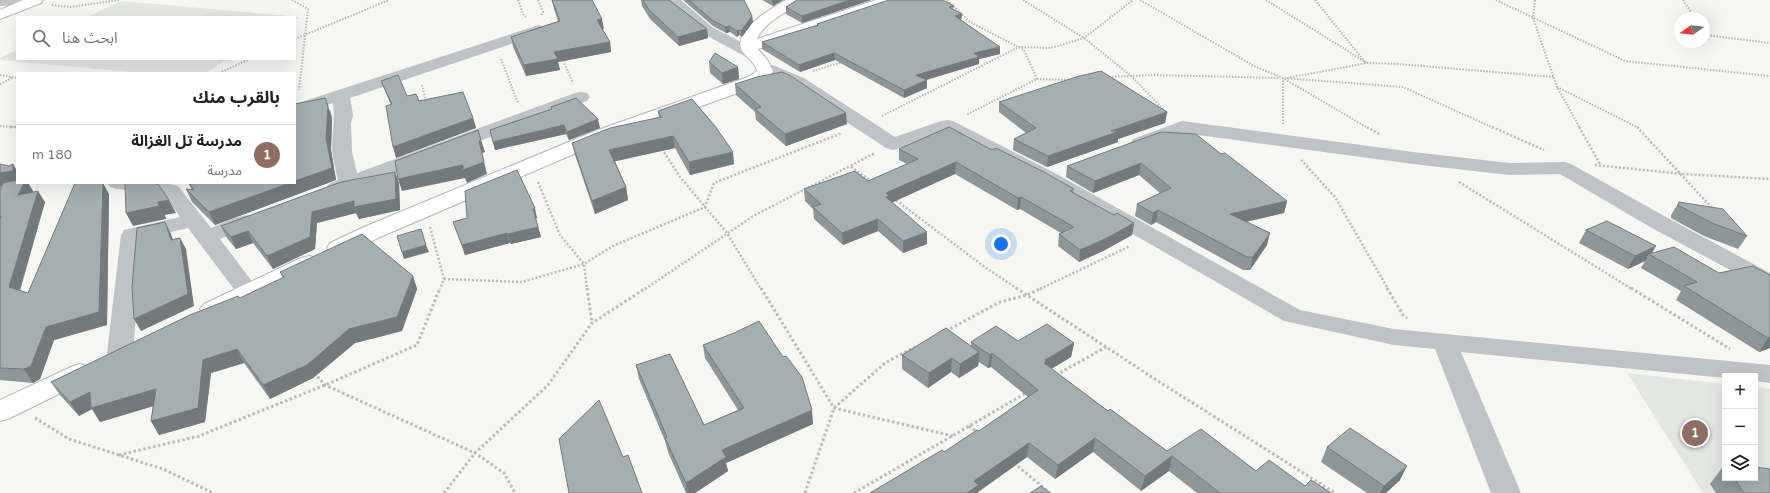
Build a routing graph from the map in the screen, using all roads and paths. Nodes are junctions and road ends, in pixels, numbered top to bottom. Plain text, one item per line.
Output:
1 (118, 0) edge
2 (292, 0) edge
3 (389, 0) edge
4 (518, 0) edge
5 (538, 0) edge
6 (674, 0) edge
7 (796, 0) edge
8 (890, 0) edge
9 (947, 0) edge
10 (1023, 0) edge
11 (1133, 0) edge
12 (1140, 0) edge
13 (1266, 0) edge
14 (1315, 0) edge
15 (1496, 0) edge
16 (1535, 0) edge
17 (1683, 0) edge
18 (26, 1) edge
19 (0, 2) edge
20 (0, 9) edge
21 (1691, 12) edge
22 (0, 15) edge
23 (1533, 18) junction
24 (970, 22) junction
25 (540, 24) junction
26 (962, 24) edge
27 (304, 35) junction
28 (1710, 36) edge
29 (1084, 38) junction
30 (296, 39) edge
31 (1770, 43) edge
32 (495, 44) junction
33 (1019, 48) junction
34 (755, 56) junction
35 (248, 60) edge
36 (844, 61) edge
37 (1367, 64) junction
38 (418, 70) junction
39 (221, 72) edge
40 (807, 73) dead end
41 (0, 75) edge
42 (1131, 76) junction
43 (1770, 76) edge
44 (1554, 77) junction
45 (13, 78) joint
46 (1107, 78) edge
47 (1283, 78) junction
48 (1036, 79) junction
49 (1076, 79) edge
50 (0, 84) edge
51 (1557, 87) junction
52 (341, 95) junction
53 (581, 97) joint
54 (428, 105) edge
55 (296, 110) edge
56 (524, 118) junction
57 (644, 119) junction
58 (864, 125) junction
59 (947, 125) junction
60 (0, 126) edge
61 (16, 127) edge
62 (1182, 127) junction
63 (1382, 136) dead end
64 (1283, 141) junction
65 (893, 144) junction
66 (1125, 148) edge
67 (1600, 164) junction
68 (531, 165) junction
69 (850, 166) junction
70 (1068, 168) edge
71 (1564, 168) junction
72 (1683, 174) junction
73 (1046, 176) junction
74 (1770, 179) edge
75 (1456, 180) dead end
76 (349, 183) junction
77 (130, 184) edge
78 (875, 185) edge
79 (321, 194) edge
80 (887, 194) edge
81 (705, 207) junction
82 (425, 209) junction
83 (1714, 209) edge
84 (271, 212) edge
85 (200, 228) junction
86 (727, 234) junction
87 (1151, 236) junction
88 (584, 264) junction
89 (444, 279) junction
90 (1770, 282) edge
91 (248, 292) junction
92 (1027, 295) junction
93 (198, 316) edge
94 (1409, 319) dead end
95 (592, 323) junction
96 (939, 334) edge
97 (141, 343) edge
98 (1445, 343) junction
99 (919, 345) edge
100 (1106, 346) junction
101 (1737, 353) dead end
102 (108, 359) junction
103 (310, 369) edge
104 (1770, 374) edge
105 (1051, 378) edge
106 (325, 385) junction
107 (1031, 390) edge
108 (7, 408) edge
109 (834, 408) junction
110 (969, 426) junction
111 (953, 436) junction
112 (982, 436) edge
113 (475, 453) junction
114 (119, 455) junction
115 (1012, 461) edge
116 (1042, 487) junction
117 (1038, 490) edge
118 (213, 493) edge
119 (444, 493) edge
120 (515, 493) edge
121 (805, 493) edge
122 (854, 493) edge
123 (1050, 493) edge
124 (1335, 493) edge
125 (1506, 493) edge

1 - 18 path
2 - 27 path
3 - 27 path
4 - 25 path
5 - 25 path
6 - 34 street
7 - 34 street
8 - 34 street
9 - 24 path
10 - 29 path
11 - 29 path
12 - 47 path
13 - 37 path
14 - 37 path
15 - 23 path
16 - 23 path
17 - 21 path
18 - 19 street
18 - 20 street
18 - 22 street
23 - 43 path
23 - 44 path
24 - 26 path
24 - 33 path
25 - 32 street
25 - 53 path
27 - 30 path
27 - 55 path
28 - 31 path
29 - 33 path
29 - 42 path
32 - 38 street
32 - 56 path
33 - 48 path
33 - 58 path
34 - 57 street
34 - 58 street
35 - 39 path
36 - 40 path
37 - 44 path
37 - 47 path
38 - 52 street
38 - 54 path
41 - 45 path
42 - 46 path
42 - 47 path
42 - 62 path
44 - 51 path
45 - 50 path
47 - 63 path
47 - 64 path
47 - 71 path
48 - 49 path
48 - 59 path
51 - 67 path
51 - 72 path
52 - 55 street
52 - 76 street
53 - 56 street
56 - 76 street
57 - 68 street
57 - 81 path
58 - 65 street
58 - 81 path
59 - 65 street
59 - 73 street
60 - 61 path
62 - 64 street
62 - 66 street
64 - 71 street
64 - 94 path
65 - 69 path
67 - 71 path
67 - 72 path
68 - 82 street
68 - 88 path
69 - 78 path
69 - 86 path
70 - 73 street
71 - 90 street
72 - 74 path
72 - 83 path
73 - 87 street
75 - 101 path
76 - 79 street
77 - 85 street
80 - 92 path
81 - 86 path
81 - 88 path
82 - 89 path
82 - 91 street
84 - 85 street
85 - 91 street
85 - 102 street
86 - 95 path
86 - 109 path
87 - 92 path
87 - 98 street
88 - 89 path
88 - 95 path
89 - 106 path
91 - 93 street
92 - 96 path
92 - 100 path
95 - 113 path
97 - 102 street
98 - 104 street
98 - 125 street
99 - 109 path
100 - 105 path
100 - 124 path
102 - 108 street
103 - 106 path
106 - 113 path
106 - 114 path
107 - 110 path
108 - 114 path
109 - 111 path
109 - 121 path
110 - 111 path
110 - 112 path
111 - 122 path
113 - 119 path
113 - 120 path
114 - 118 path
115 - 116 path
116 - 117 path
116 - 123 path

